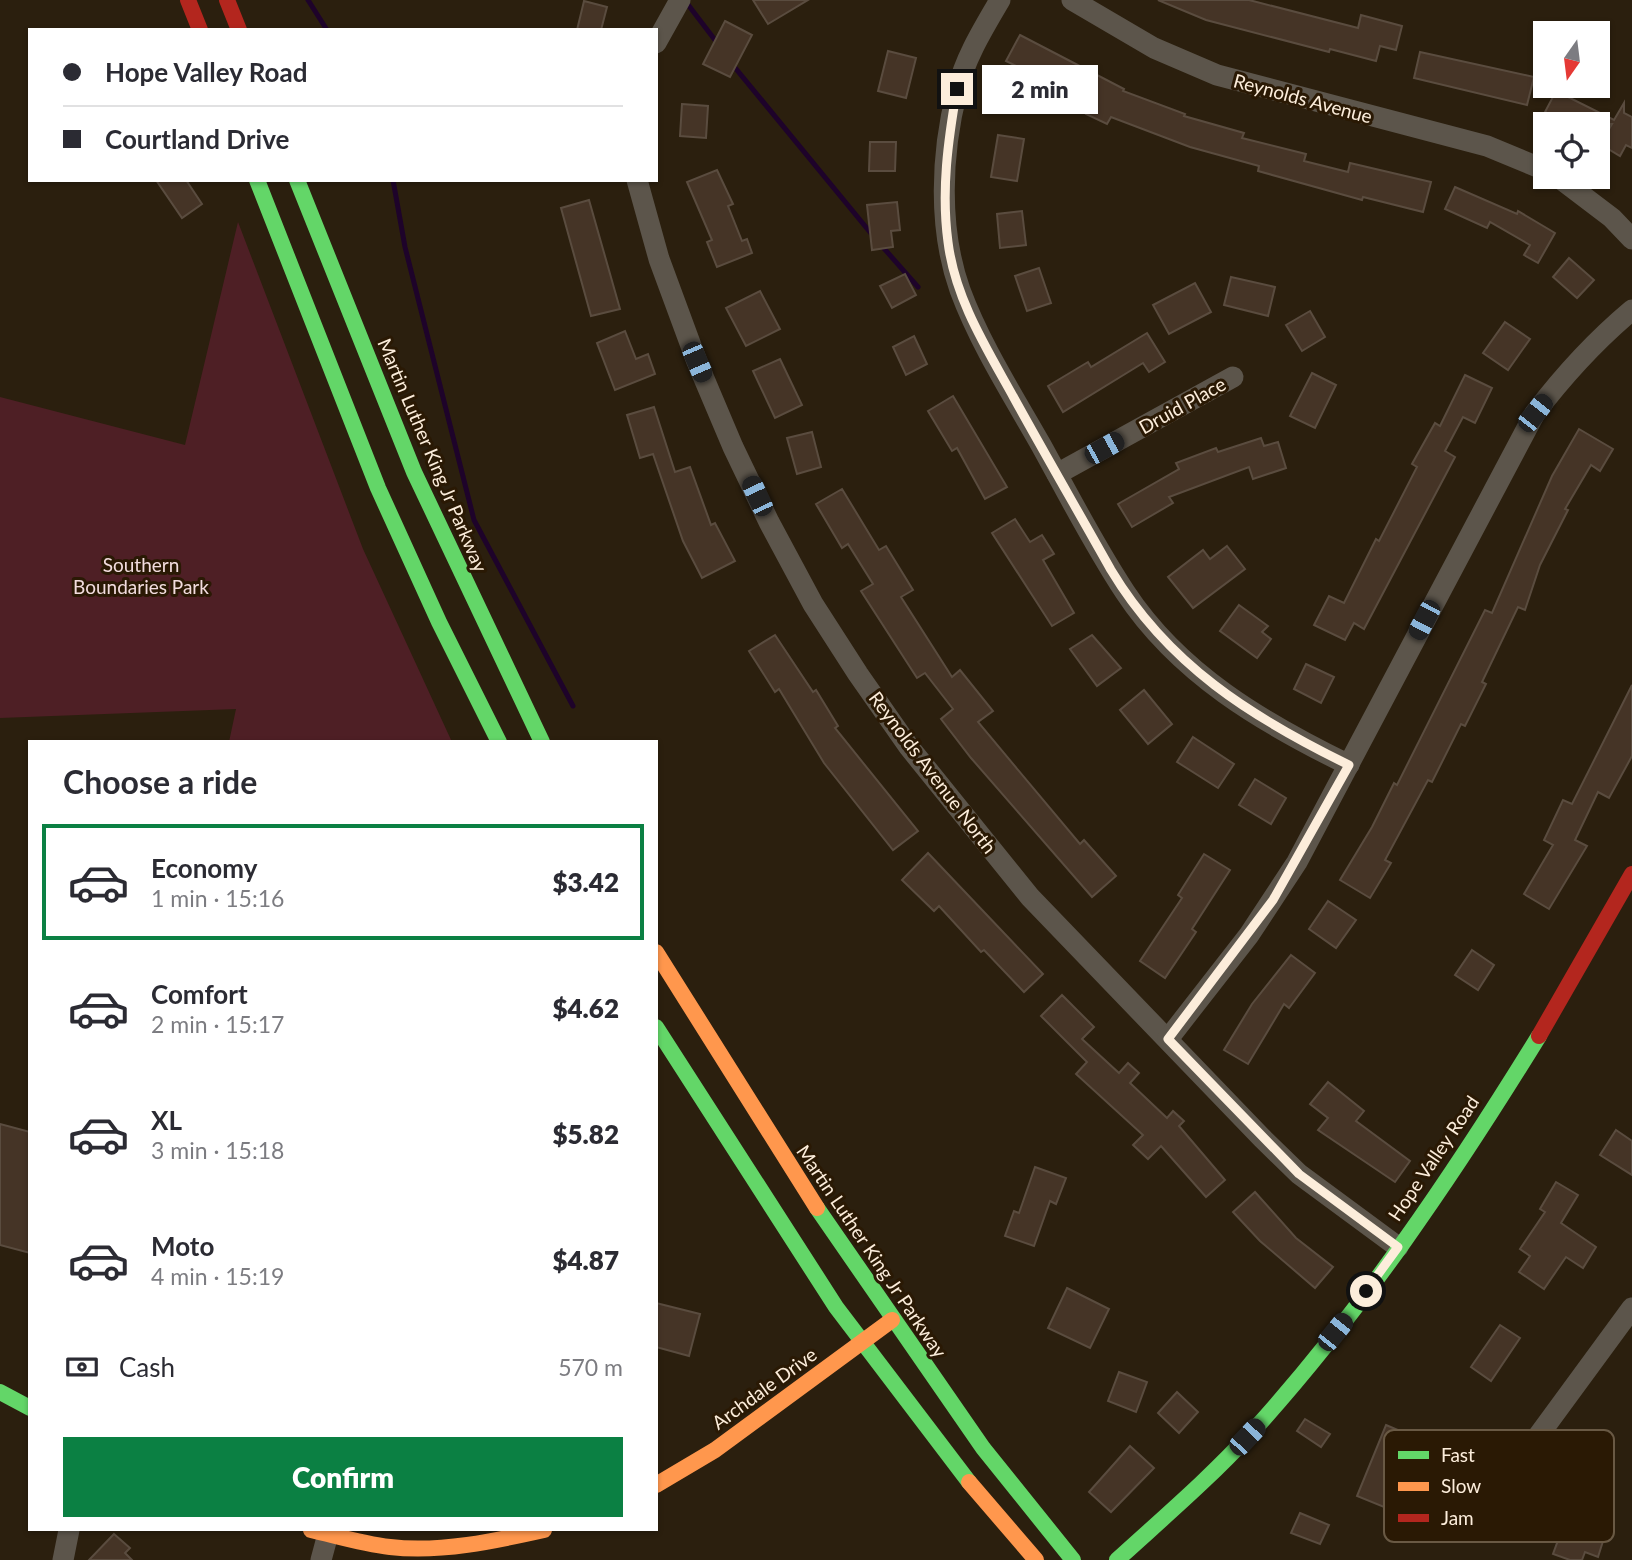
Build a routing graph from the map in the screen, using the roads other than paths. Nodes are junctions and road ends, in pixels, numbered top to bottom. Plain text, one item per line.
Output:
1 (188, 0) edge
2 (227, 0) edge
3 (1000, 0) edge
4 (1072, 0) edge
5 (678, 1) edge
6 (199, 28) edge
7 (238, 28) edge
8 (658, 39) edge
9 (1533, 165) edge
10 (258, 182) edge
11 (298, 182) edge
12 (637, 182) edge
13 (1574, 189) edge
14 (1632, 239) edge
15 (1632, 310) edge
16 (1233, 377) dead end
17 (1057, 474) junction
18 (498, 740) edge
19 (541, 740) edge
20 (1349, 765) junction
21 (1632, 874) edge
22 (658, 956) edge
23 (658, 1030) edge
24 (1168, 1039) junction
25 (1398, 1247) junction
26 (1632, 1308) edge
27 (892, 1320) junction
28 (861, 1344) junction
29 (0, 1392) edge
30 (28, 1407) edge
31 (1542, 1430) edge
32 (658, 1485) edge
33 (69, 1531) edge
34 (539, 1531) edge
35 (319, 1532) edge
36 (63, 1560) edge
37 (321, 1560) edge
38 (1036, 1560) edge
39 (1073, 1560) edge
40 (1116, 1560) edge

1 - 6 main road
2 - 7 main road
3 - 17 street
4 - 9 street, Reynolds Avenue
5 - 8 street
10 - 18 main road
11 - 19 main road, Martin Luther King Jr Parkway
12 - 24 street, Reynolds Avenue North
13 - 14 street
15 - 20 street
16 - 17 street, Druid Place
17 - 20 street
20 - 24 street
21 - 25 main road, Hope Valley Road
22 - 27 main road, Martin Luther King Jr Parkway
23 - 28 main road
24 - 25 street, Reynolds Avenue North
25 - 40 main road, Hope Valley Road
26 - 31 street
27 - 28 main road, Archdale Drive
27 - 39 main road, Martin Luther King Jr Parkway
28 - 32 main road, Archdale Drive
28 - 38 main road
29 - 30 main road
33 - 36 street
34 - 35 main road
35 - 37 street

